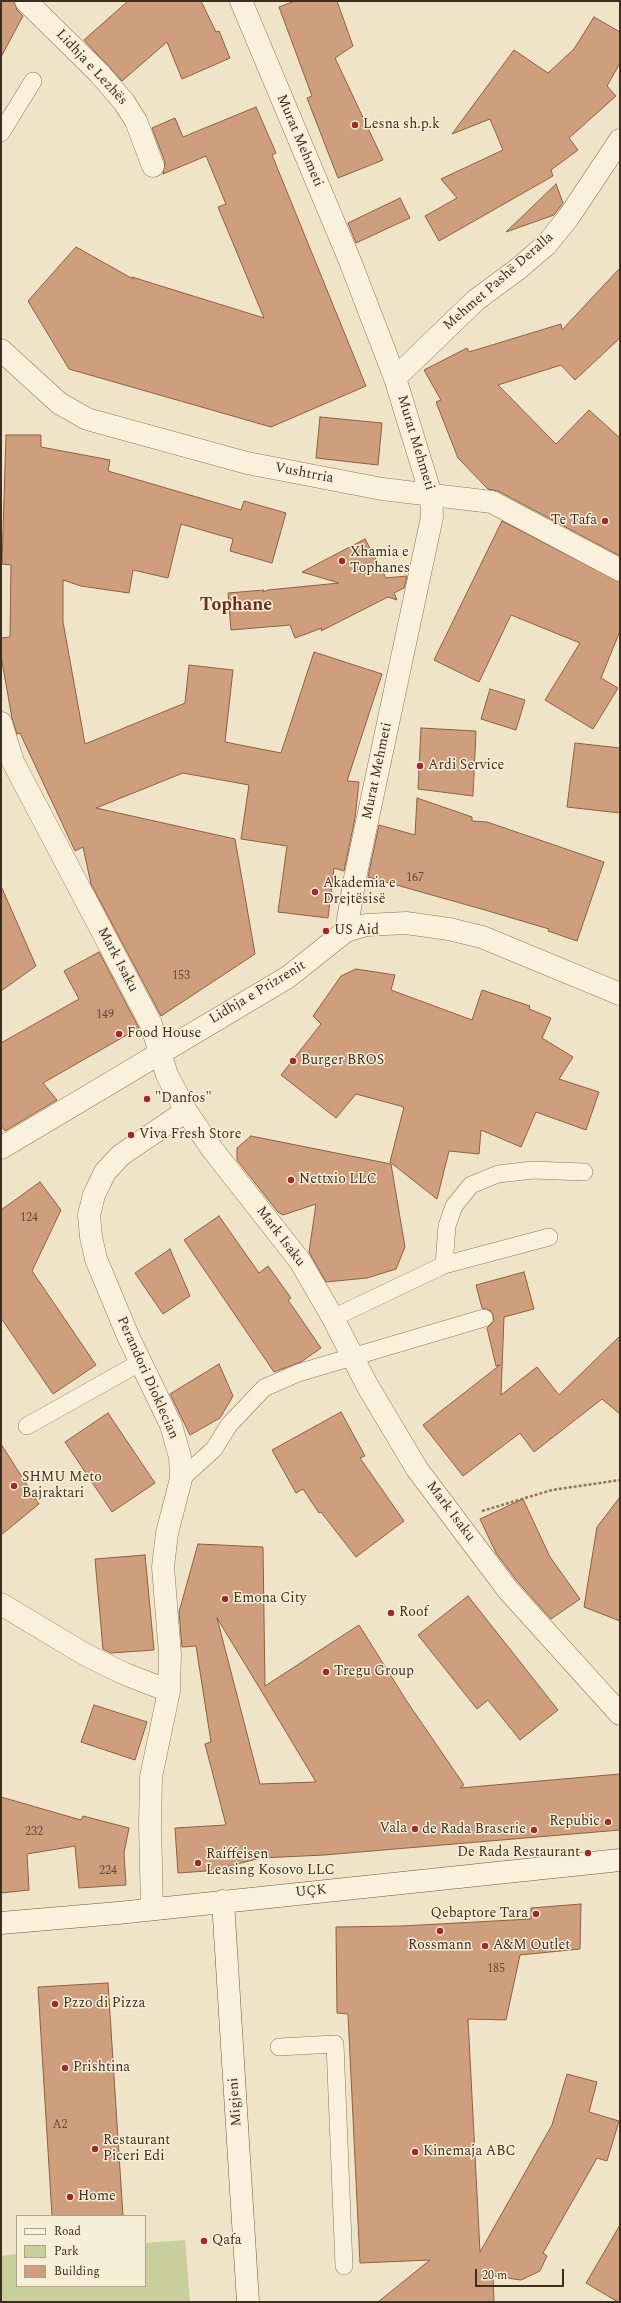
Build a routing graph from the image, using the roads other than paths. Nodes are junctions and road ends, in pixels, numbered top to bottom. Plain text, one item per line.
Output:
1 (26, 1) edge
2 (241, 1) edge
3 (33, 81) dead end
4 (1, 133) edge
5 (620, 140) edge
6 (153, 166) dead end
7 (1, 350) edge
8 (395, 378) junction
9 (431, 495) junction
10 (620, 570) edge
11 (1, 723) edge
12 (7, 767) edge
13 (346, 931) junction
14 (620, 994) edge
15 (160, 1052) junction
16 (186, 1111) junction
17 (1, 1148) edge
18 (584, 1172) dead end
19 (549, 1237) dead end
20 (444, 1265) junction
21 (333, 1318) junction
22 (484, 1318) dead end
23 (353, 1356) junction
24 (141, 1362) junction
25 (27, 1426) dead end
26 (181, 1479) junction
27 (1, 1604) edge
28 (169, 1691) junction
29 (620, 1714) edge
30 (620, 1860) edge
31 (223, 1901) junction
32 (152, 1909) junction
33 (1, 1923) edge
34 (279, 2048) dead end
35 (344, 2266) dead end
36 (248, 2302) edge

1 - 6 street, Lidhja e Lezhës
2 - 8 street, Murat Mehmeti
3 - 4 lane
5 - 8 street, Mehmet Pashë Deralla
7 - 9 street, Vushtrria
8 - 9 street, Murat Mehmeti
9 - 10 street, Vushtrria
9 - 13 street, Murat Mehmeti
11 - 12 street, Mark Isaku
12 - 15 street, Mark Isaku
13 - 14 street, Lidhja e Prizrenit
13 - 15 street, Lidhja e Prizrenit
15 - 16 street, Mark Isaku
15 - 17 street, Lidhja e Prizrenit
16 - 21 street, Mark Isaku
16 - 24 street, Perandori Dioklecian
18 - 20 lane
19 - 20 lane
20 - 21 lane
21 - 23 street, Mark Isaku
22 - 23 lane
23 - 26 lane
23 - 29 street, Mark Isaku
24 - 25 lane
24 - 26 street, Perandori Dioklecian
26 - 28 street, Perandori Dioklecian
27 - 28 street
28 - 32 street, Perandori Dioklecian
30 - 31 street, UÇK
31 - 32 street, UÇK
31 - 36 street, Migjeni
32 - 33 street, UÇK
34 - 35 lane

